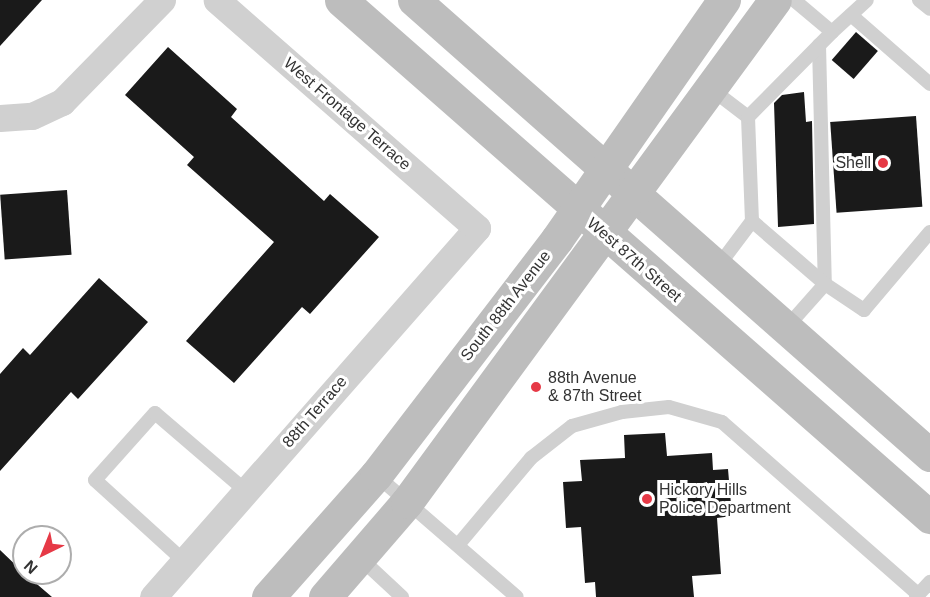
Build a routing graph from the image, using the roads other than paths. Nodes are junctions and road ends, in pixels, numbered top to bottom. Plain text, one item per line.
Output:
1 (162, 0) edge
2 (217, 0) edge
3 (341, 0) edge
4 (414, 0) edge
5 (724, 0) edge
6 (776, 0) edge
7 (794, 0) edge
8 (867, 0) edge
9 (919, 0) edge
10 (930, 9) edge
11 (851, 15) junction
12 (832, 32) junction
13 (819, 45) junction
14 (930, 84) edge
15 (710, 88) junction
16 (748, 117) junction
17 (0, 118) edge
18 (605, 171) junction
19 (630, 194) junction
20 (577, 210) junction
21 (752, 221) junction
22 (477, 228) joint
23 (603, 232) junction
24 (930, 232) edge
25 (716, 269) junction
26 (825, 284) junction
27 (785, 329) junction
28 (930, 455) edge
29 (375, 475) junction
30 (246, 491) junction
31 (407, 502) junction
32 (930, 517) edge
33 (458, 545) junction
34 (359, 557) junction
35 (184, 561) junction
36 (930, 582) edge
37 (917, 596) edge
38 (153, 597) edge
39 (268, 597) edge
40 (325, 597) edge
41 (402, 597) edge
42 (517, 597) edge

1 - 17 street
2 - 22 street, West Frontage Terrace
3 - 20 street, West 87th Street
4 - 18 street
5 - 18 street, South 88th Avenue
6 - 15 street, South 88th Avenue
7 - 12 lane
8 - 11 lane
9 - 10 lane
11 - 12 lane
11 - 14 lane
12 - 13 lane
13 - 16 lane
13 - 26 lane
15 - 16 lane
15 - 19 street, South 88th Avenue
16 - 21 lane
18 - 19 street
18 - 20 street, South 88th Avenue
19 - 23 street, South 88th Avenue
19 - 25 street
20 - 23 street, West 87th Street
20 - 29 street, South 88th Avenue
21 - 25 lane
21 - 26 lane
22 - 30 street, 88th Terrace
23 - 31 street, South 88th Avenue
23 - 32 street, West 87th Street
24 - 26 lane
25 - 27 street
26 - 27 lane
27 - 28 street
29 - 31 lane
29 - 39 street, South 88th Avenue
30 - 35 street, 88th Terrace
30 - 35 lane
31 - 33 lane
31 - 34 street, South 88th Avenue
33 - 37 lane
33 - 42 lane
34 - 40 street, South 88th Avenue
34 - 41 lane
35 - 38 street, 88th Terrace
36 - 37 lane

